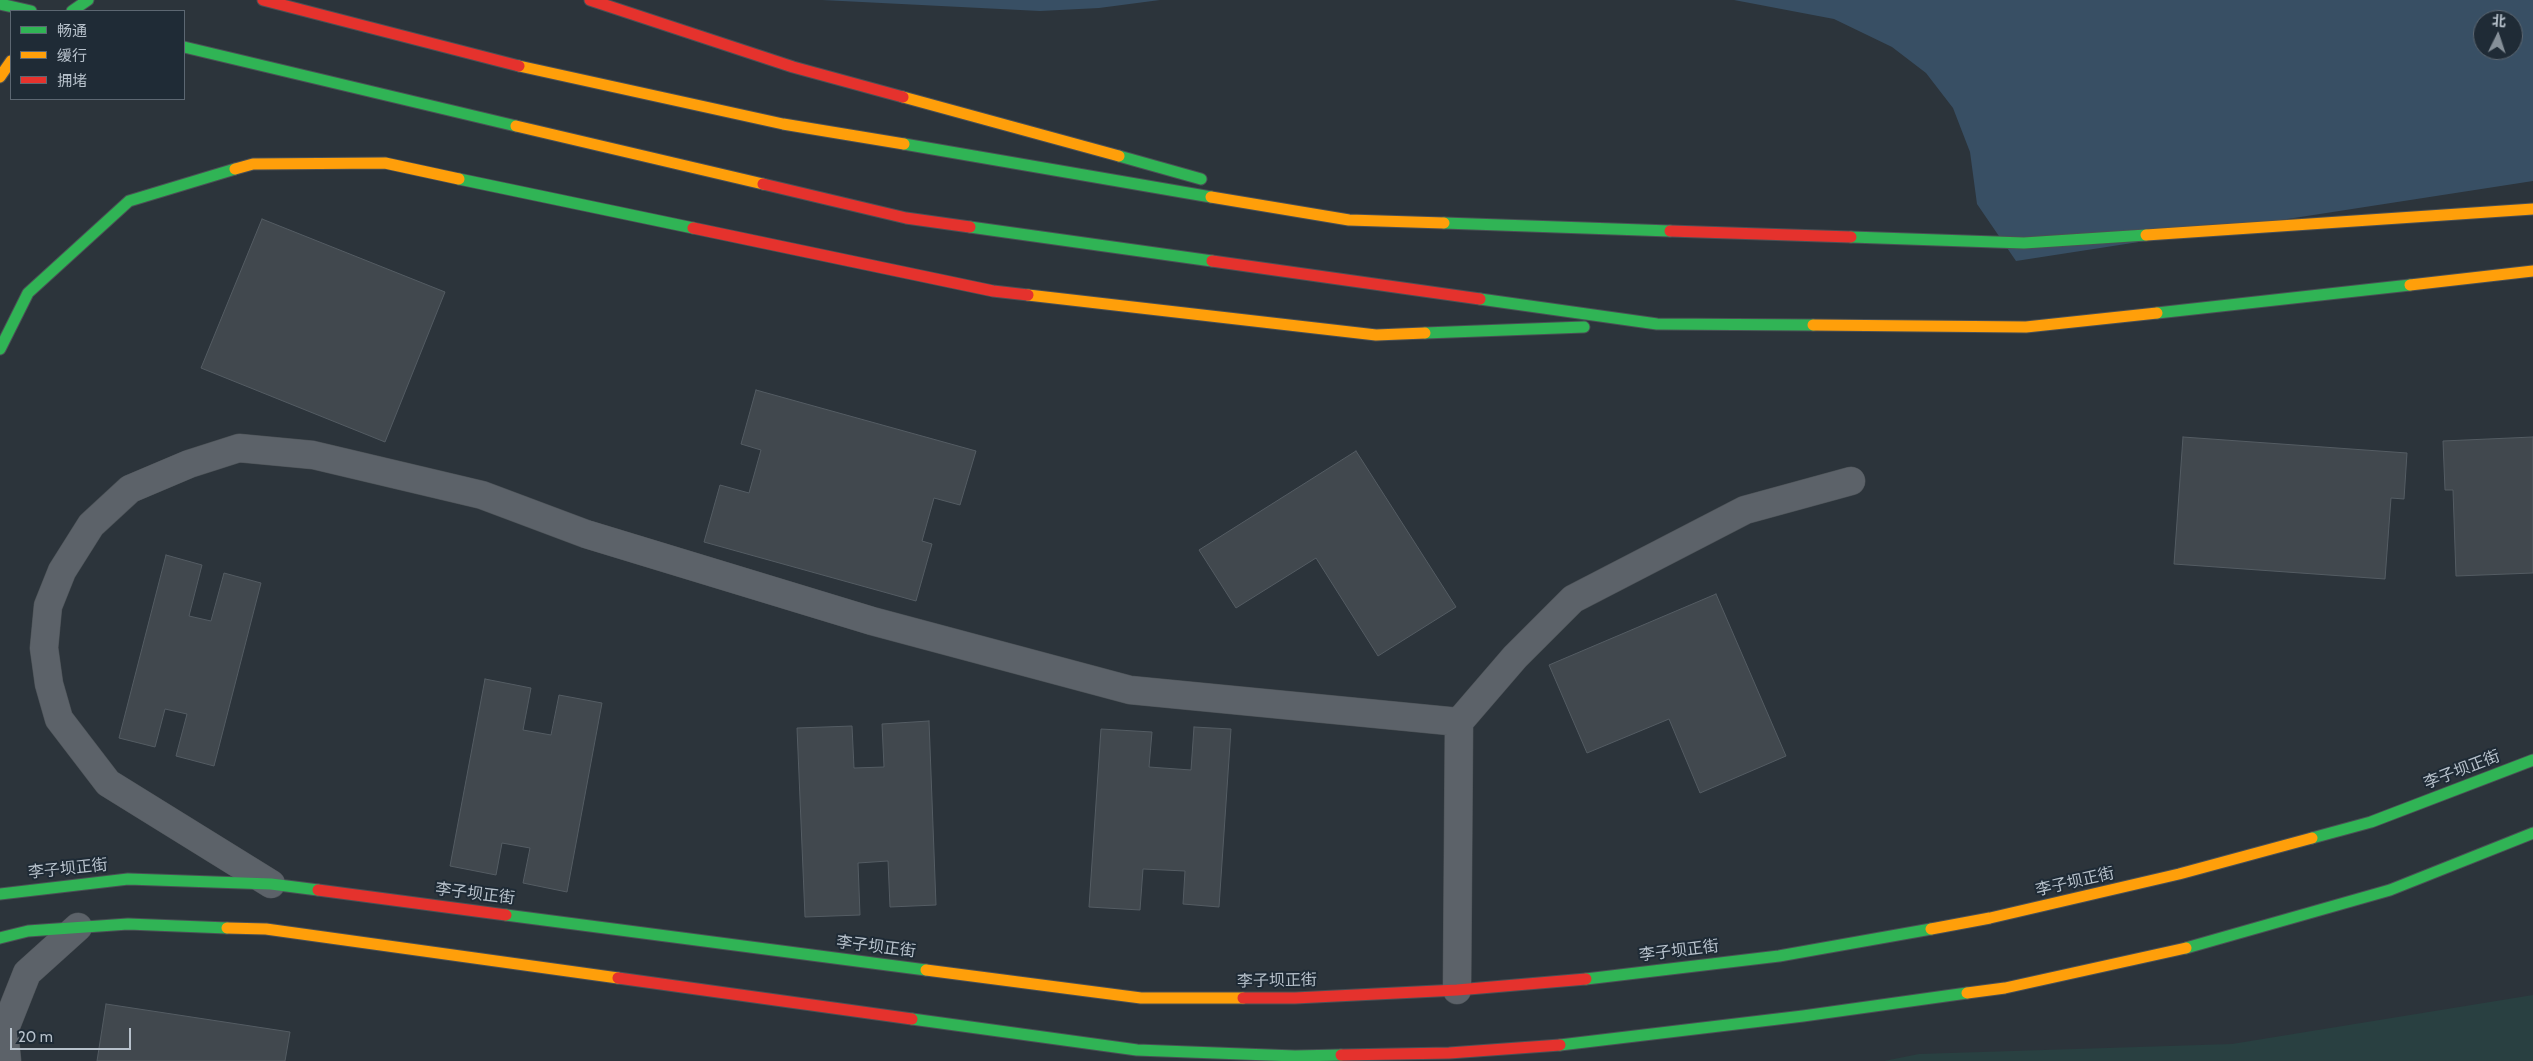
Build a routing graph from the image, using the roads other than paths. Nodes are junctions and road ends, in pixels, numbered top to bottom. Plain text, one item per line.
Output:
1 (88, 0) edge
2 (263, 0) edge
3 (590, 0) edge
4 (0, 4) edge
5 (27, 10) edge
6 (73, 10) edge
7 (185, 47) edge
8 (10, 62) edge
9 (0, 77) edge
10 (1215, 183) dead end
11 (1234, 188) dead end
12 (2533, 209) edge
13 (1350, 220) junction
14 (2533, 271) edge
15 (1657, 324) junction
16 (0, 349) edge
17 (1852, 481) dead end
18 (1459, 722) junction
19 (2533, 760) edge
20 (2533, 833) edge
21 (271, 884) junction
22 (0, 894) edge
23 (78, 928) junction
24 (0, 938) edge
25 (1457, 990) junction
26 (8, 1061) edge

1 - 6 main road
2 - 13 main road
3 - 10 main road
4 - 5 main road
7 - 15 main road
8 - 9 main road
11 - 13 main road
12 - 13 main road
14 - 15 main road
15 - 16 main road
17 - 18 street
18 - 21 street
18 - 25 street
19 - 25 main road, 李子坝正街
20 - 23 main road
21 - 22 main road, 李子坝正街
21 - 25 main road, 李子坝正街
23 - 24 main road
23 - 26 street

